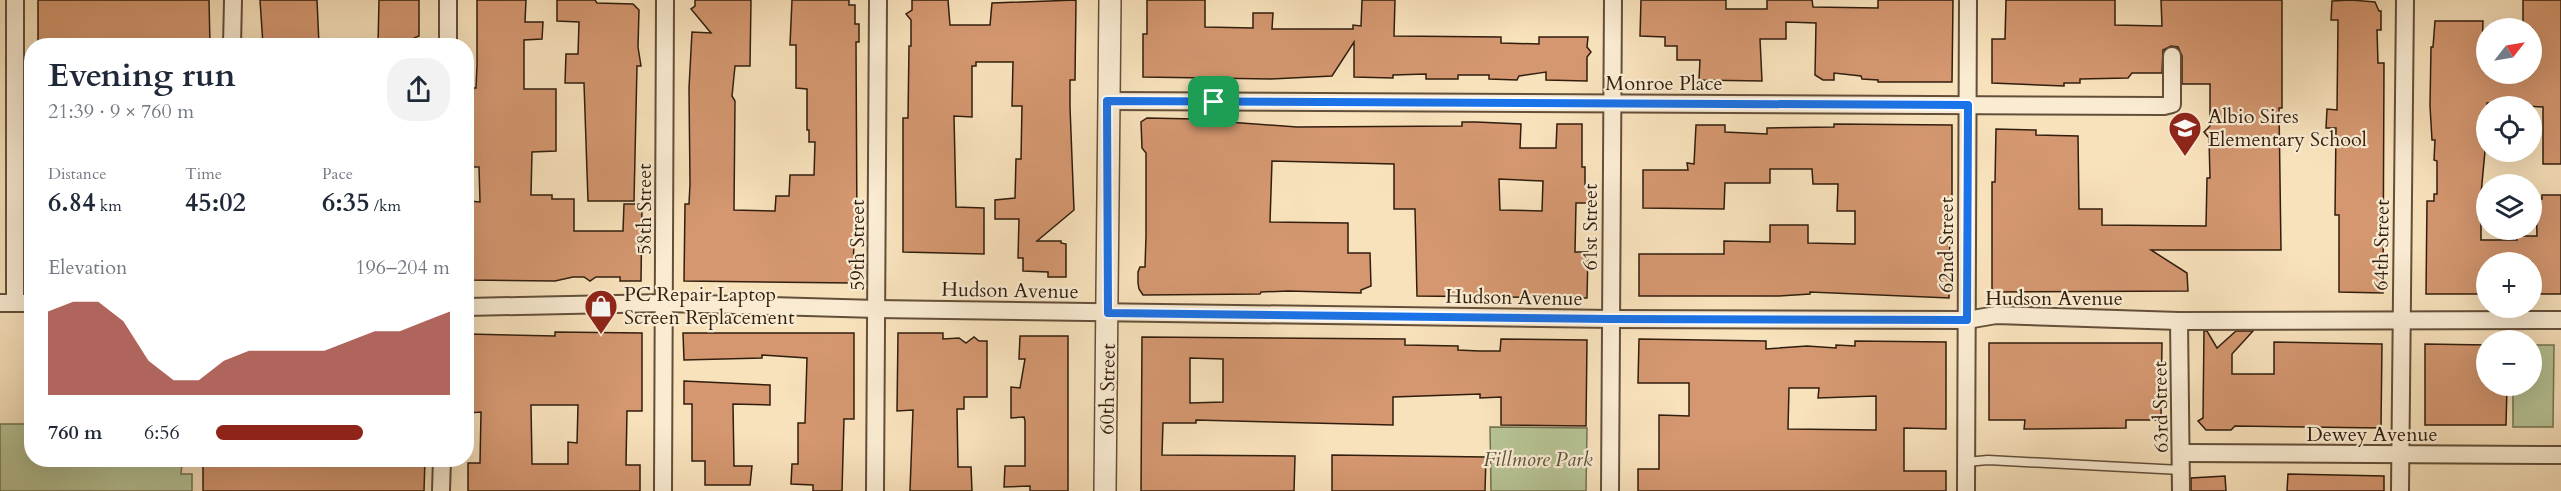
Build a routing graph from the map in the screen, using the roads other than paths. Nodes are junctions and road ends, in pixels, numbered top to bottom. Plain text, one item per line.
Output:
1 (15, 0) edge
2 (233, 0) edge
3 (448, 0) edge
4 (665, 0) edge
5 (878, 0) edge
6 (1110, 0) edge
7 (1613, 0) edge
8 (1968, 0) edge
9 (2405, 0) edge
10 (232, 38) edge
11 (448, 38) edge
12 (2172, 56) dead end
13 (1107, 101) junction
14 (1612, 103) junction
15 (1968, 105) junction
16 (16, 303) edge
17 (665, 303) junction
18 (474, 307) edge
19 (878, 309) junction
20 (1108, 313) junction
21 (1611, 319) junction
22 (1967, 320) junction
23 (2561, 320) edge
24 (2179, 321) junction
25 (2401, 321) junction
26 (2561, 455) edge
27 (2401, 456) junction
28 (1966, 462) junction
29 (2182, 462) junction
30 (442, 467) edge
31 (441, 491) edge
32 (663, 491) edge
33 (875, 491) edge
34 (1105, 491) edge
35 (1610, 491) edge
36 (1966, 491) edge
37 (2181, 491) edge
38 (2400, 491) edge

1 - 16 street
2 - 10 street
3 - 11 street
4 - 17 street, 58th Street
5 - 19 street, 59th Street
6 - 13 street, 60th Street
7 - 14 street, 61st Street
8 - 15 street, 62nd Street
9 - 25 street, 64th Street
12 - 15 street, Monroe Place
13 - 14 street, Monroe Place
13 - 20 street, 60th Street
14 - 15 street, Monroe Place
14 - 21 street, 61st Street
15 - 22 street, 62nd Street
17 - 18 street, Hudson Avenue
17 - 19 street, Hudson Avenue
17 - 32 street, 58th Street
19 - 20 street, Hudson Avenue
19 - 33 street, 59th Street
20 - 21 street, Hudson Avenue
20 - 34 street, 60th Street
21 - 22 street, Hudson Avenue
21 - 35 street, 61st Street
22 - 24 street, Hudson Avenue
22 - 28 street, 62nd Street
23 - 25 street, Hudson Avenue
24 - 25 street, Hudson Avenue
24 - 29 street, 63rd Street
25 - 27 street, 64th Street
26 - 27 street, Dewey Avenue
27 - 29 street, Dewey Avenue
27 - 38 street, 64th Street
28 - 29 lane
28 - 36 street, 62nd Street
29 - 37 street, 63rd Street
30 - 31 street

